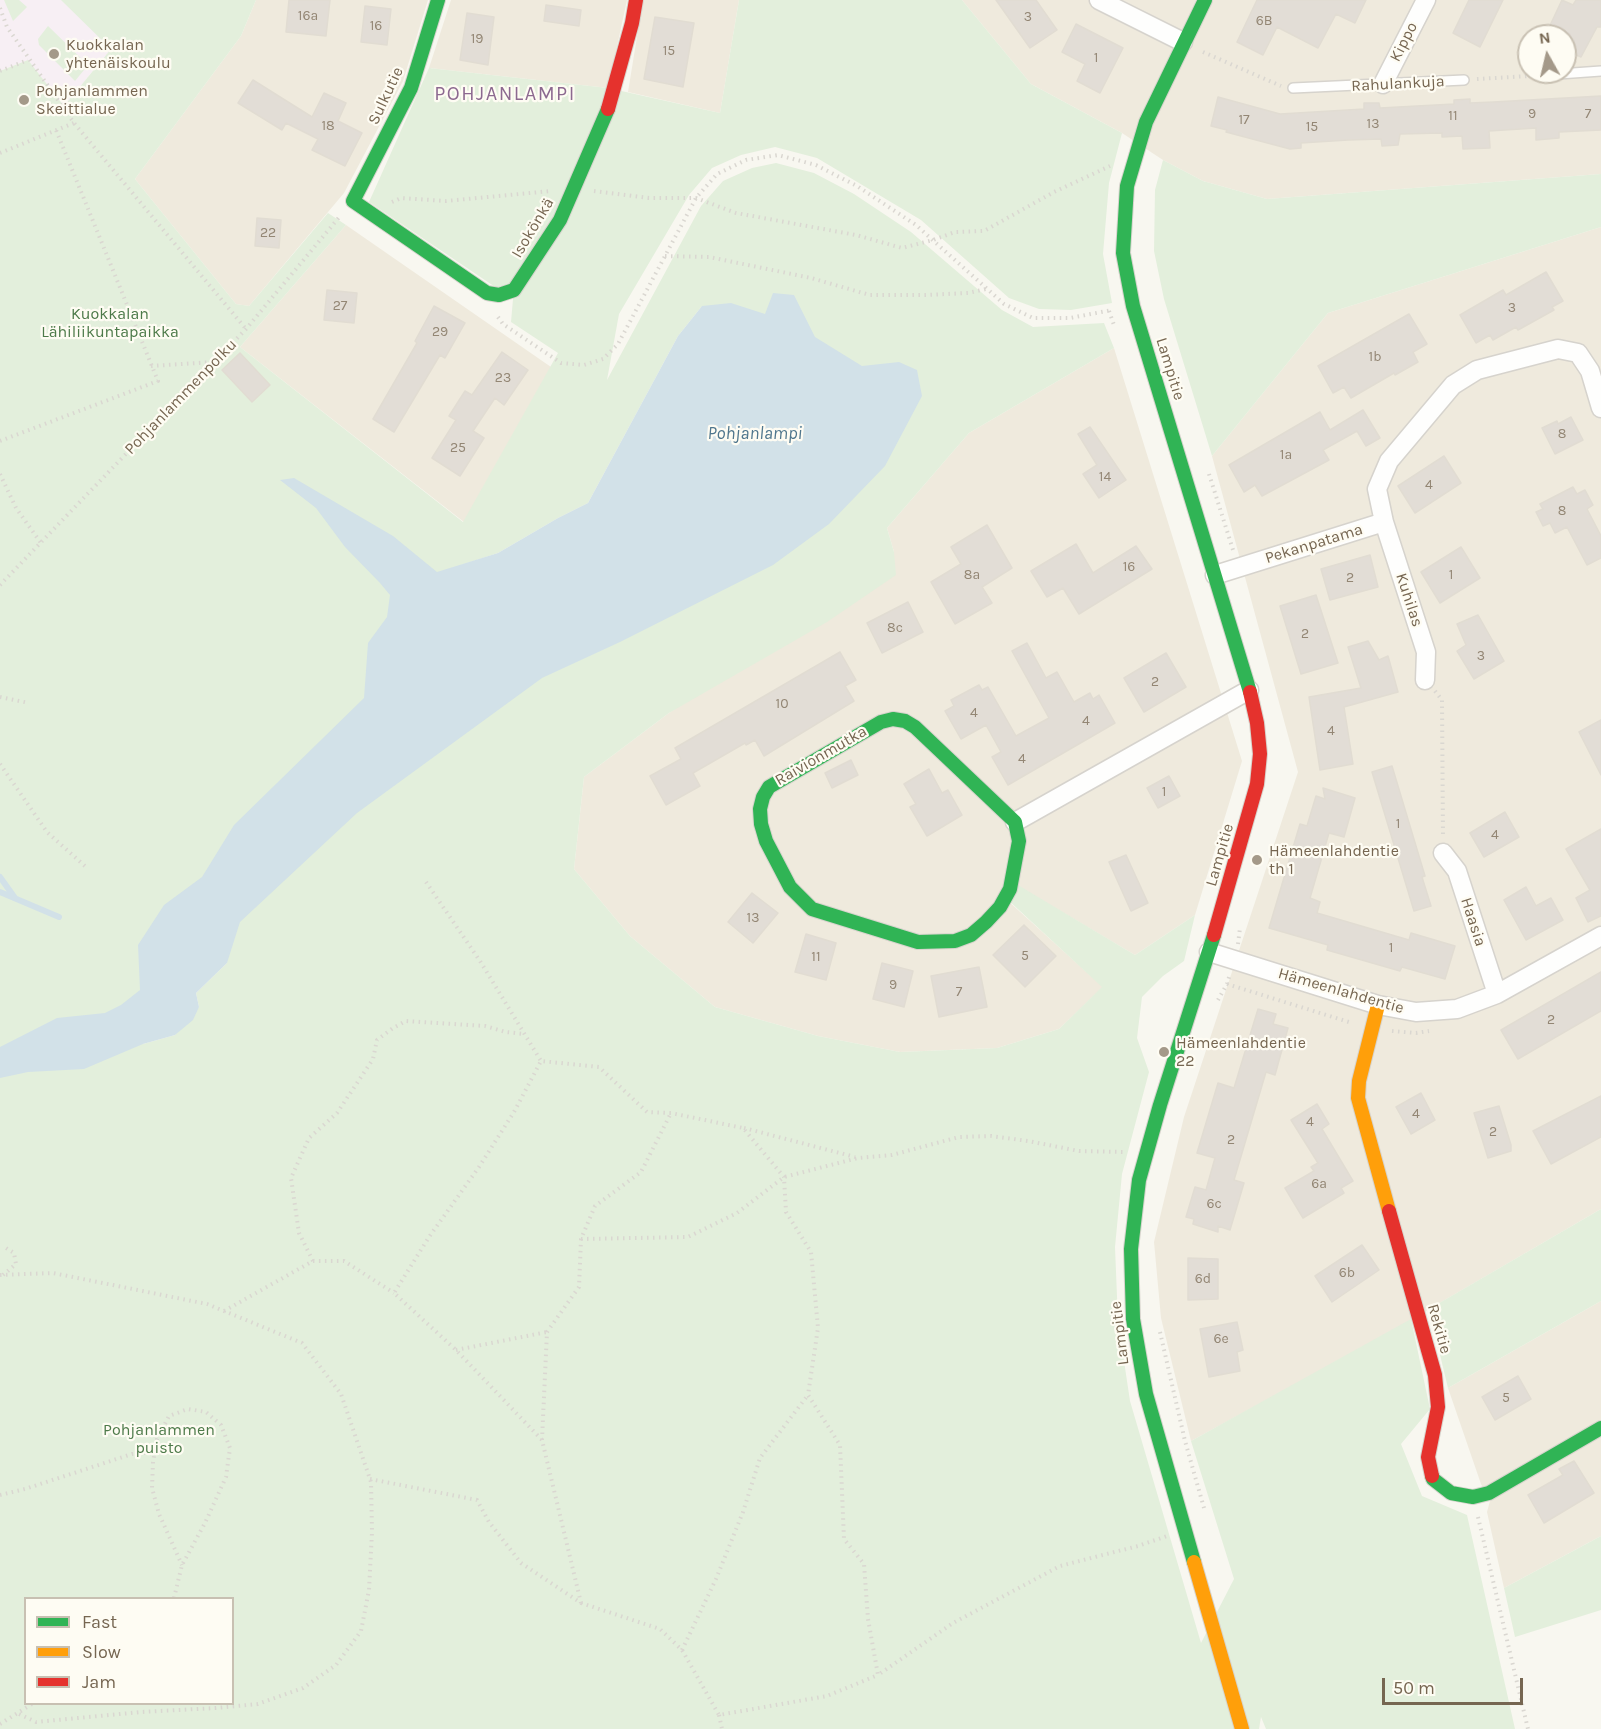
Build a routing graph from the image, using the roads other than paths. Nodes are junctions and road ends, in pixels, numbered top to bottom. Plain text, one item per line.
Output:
1 (438, 0) edge
2 (636, 0) edge
3 (1100, 0) edge
4 (1205, 0) edge
5 (1426, 0) edge
6 (1183, 42) junction
7 (1601, 71) edge
8 (1577, 73) edge
9 (1464, 80) road end
10 (1383, 84) junction
11 (1293, 88) road end
12 (370, 213) joint
13 (1601, 408) edge
14 (1384, 522) junction
15 (1215, 575) junction
16 (1425, 680) road end
17 (1249, 690) junction
18 (1015, 822) junction
19 (1443, 853) road end
20 (1601, 936) edge
21 (1209, 952) junction
22 (1497, 994) junction
23 (1378, 1005) junction
24 (1601, 1428) edge
25 (1242, 1729) edge

1 - 12 street, Sulkutie
2 - 12 street, Isokönkä
3 - 6 street
4 - 6 street, Lampitie
5 - 10 street, Kippo
6 - 15 street, Lampitie
7 - 8 lane
9 - 10 lane, Rahulankuja
10 - 11 lane, Rahulankuja
13 - 14 street, Pekanpatama
14 - 15 street, Pekanpatama
14 - 16 street, Kuhilas
15 - 17 street, Lampitie
17 - 18 street
17 - 21 street, Lampitie
18 - 18 street, Raivionmutka
19 - 22 street, Haasia
20 - 22 street, Hämeenlahdentie
21 - 23 street, Hämeenlahdentie
21 - 25 street, Lampitie
22 - 23 street, Hämeenlahdentie
23 - 24 street, Rekitie

